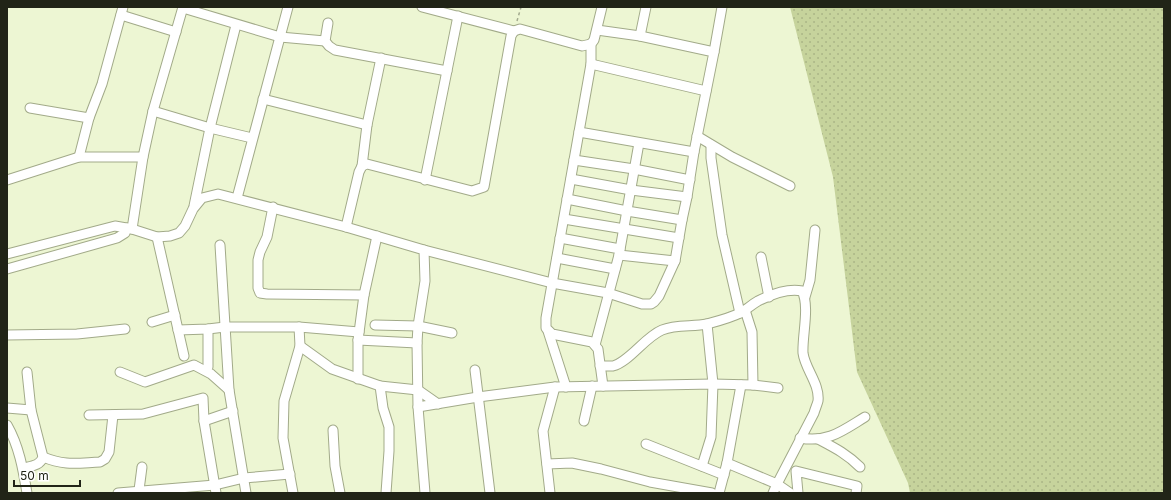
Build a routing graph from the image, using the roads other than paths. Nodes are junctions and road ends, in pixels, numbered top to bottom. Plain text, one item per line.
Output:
1 (288, 7) edge
2 (422, 7) edge
3 (602, 7) edge
4 (646, 7) edge
5 (722, 7) edge
6 (183, 8) edge
7 (122, 11) edge
8 (458, 16) junction
9 (328, 23) dead end
10 (236, 25) junction
11 (597, 30) junction
12 (514, 31) junction
13 (176, 32) junction
14 (640, 36) junction
15 (280, 38) junction
16 (326, 41) junction
17 (591, 44) junction
18 (714, 52) junction
19 (381, 58) junction
20 (591, 64) junction
21 (447, 71) junction
22 (706, 91) junction
23 (263, 99) junction
24 (30, 108) dead end
25 (153, 111) junction
26 (89, 118) junction
27 (367, 125) junction
28 (210, 128) junction
29 (579, 132) junction
30 (697, 136) junction
31 (252, 138) junction
32 (639, 143) junction
33 (711, 145) junction
34 (694, 152) junction
35 (78, 157) junction
36 (143, 157) junction
37 (574, 160) junction
38 (362, 166) junction
39 (634, 169) junction
40 (571, 179) junction
41 (7, 180) edge
42 (425, 180) junction
43 (690, 180) junction
44 (790, 186) dead end
45 (630, 190) junction
46 (687, 197) junction
47 (237, 198) junction
48 (567, 199) junction
49 (273, 207) junction
50 (193, 209) junction
51 (627, 211) junction
52 (564, 219) junction
53 (682, 220) junction
54 (346, 226) junction
55 (130, 228) junction
56 (624, 229) junction
57 (814, 230) dead end
58 (377, 236) junction
59 (157, 237) junction
60 (560, 238) junction
61 (679, 238) junction
62 (220, 245) dead end
63 (24, 249) junction
64 (424, 250) junction
65 (620, 252) junction
66 (7, 254) edge
67 (761, 256) dead end
68 (557, 258) junction
69 (675, 261) junction
70 (29, 263) junction
71 (7, 269) edge
72 (615, 269) junction
73 (552, 283) junction
74 (608, 293) junction
75 (364, 295) junction
76 (769, 297) junction
77 (805, 297) junction
78 (742, 311) junction
79 (175, 314) junction
80 (152, 322) dead end
81 (707, 324) junction
82 (375, 326) dead end
83 (418, 326) junction
84 (225, 327) junction
85 (299, 327) junction
86 (125, 329) dead end
87 (208, 329) junction
88 (178, 330) junction
89 (548, 331) junction
90 (452, 334) dead end
91 (7, 335) edge
92 (359, 336) junction
93 (417, 343) junction
94 (595, 345) junction
95 (300, 346) junction
96 (184, 356) dead end
97 (600, 366) junction
98 (208, 368) dead end
99 (475, 370) dead end
100 (27, 372) dead end
101 (120, 372) dead end
102 (358, 379) junction
103 (714, 384) junction
104 (741, 385) junction
105 (753, 385) junction
106 (380, 386) junction
107 (592, 386) junction
108 (603, 386) junction
109 (566, 387) junction
110 (556, 388) junction
111 (778, 388) dead end
112 (230, 390) junction
113 (418, 390) junction
114 (478, 397) junction
115 (438, 404) junction
116 (418, 407) junction
117 (7, 408) edge
118 (31, 410) junction
119 (233, 411) junction
120 (89, 415) dead end
121 (113, 415) junction
122 (865, 417) dead end
123 (204, 421) junction
124 (584, 422) dead end
125 (7, 425) edge
126 (333, 430) dead end
127 (800, 438) junction
128 (818, 439) junction
129 (646, 444) dead end
130 (43, 457) junction
131 (727, 463) junction
132 (547, 464) junction
133 (702, 466) junction
134 (142, 467) dead end
135 (860, 467) dead end
136 (23, 468) junction
137 (290, 474) junction
138 (724, 475) junction
139 (244, 478) junction
140 (777, 484) junction
141 (215, 489) edge
142 (139, 490) junction
143 (27, 493) edge
144 (118, 493) edge
145 (246, 493) edge
146 (293, 493) edge
147 (340, 493) edge
148 (386, 493) edge
149 (425, 493) edge
150 (490, 493) edge
151 (550, 493) edge
152 (712, 493) edge
153 (719, 493) edge
154 (773, 493) edge
155 (790, 493) edge
156 (798, 493) edge
157 (856, 493) edge

1 - 15 street
2 - 8 street
3 - 11 street
4 - 14 street
5 - 18 street
6 - 10 street
6 - 13 street
7 - 13 street
7 - 26 street
8 - 12 street
8 - 21 street
9 - 16 street
10 - 15 street
10 - 28 street
11 - 14 street
11 - 17 street
12 - 17 street
12 - 42 street
13 - 25 street
14 - 18 street
15 - 16 street
15 - 23 street
16 - 19 street
17 - 20 street
18 - 22 street
19 - 21 street
19 - 27 street
20 - 22 street
20 - 29 street
21 - 42 street
22 - 30 street
23 - 27 street
23 - 31 street
24 - 26 street
25 - 28 street
25 - 36 street
26 - 35 street
27 - 38 street
28 - 31 street
28 - 50 street
29 - 32 street
29 - 37 street
30 - 33 street
30 - 34 street
31 - 47 street
32 - 34 street
32 - 39 street
33 - 44 street
33 - 78 street
34 - 43 street
35 - 36 street
35 - 41 street
36 - 55 street
37 - 39 street
37 - 40 street
38 - 42 street
38 - 54 street
39 - 43 street
39 - 45 street
40 - 45 street
40 - 48 street
43 - 46 street
45 - 46 street
45 - 51 street
46 - 53 street
47 - 49 street
47 - 50 street
48 - 51 street
48 - 52 street
49 - 54 street
49 - 75 street
50 - 59 street
51 - 53 street
51 - 56 street
52 - 56 street
52 - 60 street
53 - 61 street
54 - 58 street
55 - 59 street
55 - 63 street
55 - 70 street
56 - 61 street
56 - 65 street
57 - 77 street
58 - 64 street
58 - 75 street
59 - 79 street
60 - 65 street
60 - 68 street
61 - 69 street
62 - 84 street
63 - 66 street
63 - 70 street
64 - 73 street
64 - 83 street
65 - 69 street
65 - 72 street
67 - 76 street
68 - 72 street
68 - 73 street
69 - 74 street
70 - 71 street
72 - 74 street
73 - 74 street
73 - 89 street
74 - 94 street
75 - 92 street
76 - 77 street
76 - 78 street
77 - 127 street
78 - 81 street
78 - 105 street
79 - 80 street
79 - 88 street
81 - 97 street
81 - 103 street
82 - 83 street
83 - 90 street
83 - 93 street
84 - 85 street
84 - 87 street
84 - 112 street
85 - 92 street
85 - 95 street
86 - 91 street
87 - 88 street
87 - 98 street
88 - 96 street
89 - 94 street
89 - 109 street
92 - 93 street
92 - 102 street
93 - 113 street
94 - 97 street
95 - 102 street
95 - 137 street
97 - 108 street
99 - 114 street
100 - 118 street
101 - 112 street
102 - 106 street
103 - 104 street
103 - 108 street
103 - 133 street
104 - 105 street
104 - 131 street
105 - 111 street
106 - 113 street
106 - 148 street
107 - 108 street
107 - 109 street
107 - 124 street
109 - 110 street
110 - 114 street
110 - 132 street
112 - 119 street
113 - 115 street
113 - 116 street
114 - 115 street
114 - 150 street
115 - 116 street
116 - 149 street
117 - 118 street
118 - 130 street
119 - 123 street
119 - 139 street
120 - 121 street
121 - 123 street
121 - 130 street
122 - 128 street
123 - 141 street
125 - 136 street
126 - 147 street
127 - 128 street
127 - 140 street
128 - 135 street
129 - 133 street
130 - 136 street
131 - 138 street
131 - 140 street
132 - 151 street
132 - 152 street
133 - 138 street
134 - 142 street
136 - 143 street
137 - 139 street
137 - 146 street
138 - 153 street
139 - 141 street
139 - 145 street
140 - 154 street
140 - 155 street
141 - 142 street
142 - 144 street
156 - 157 street

